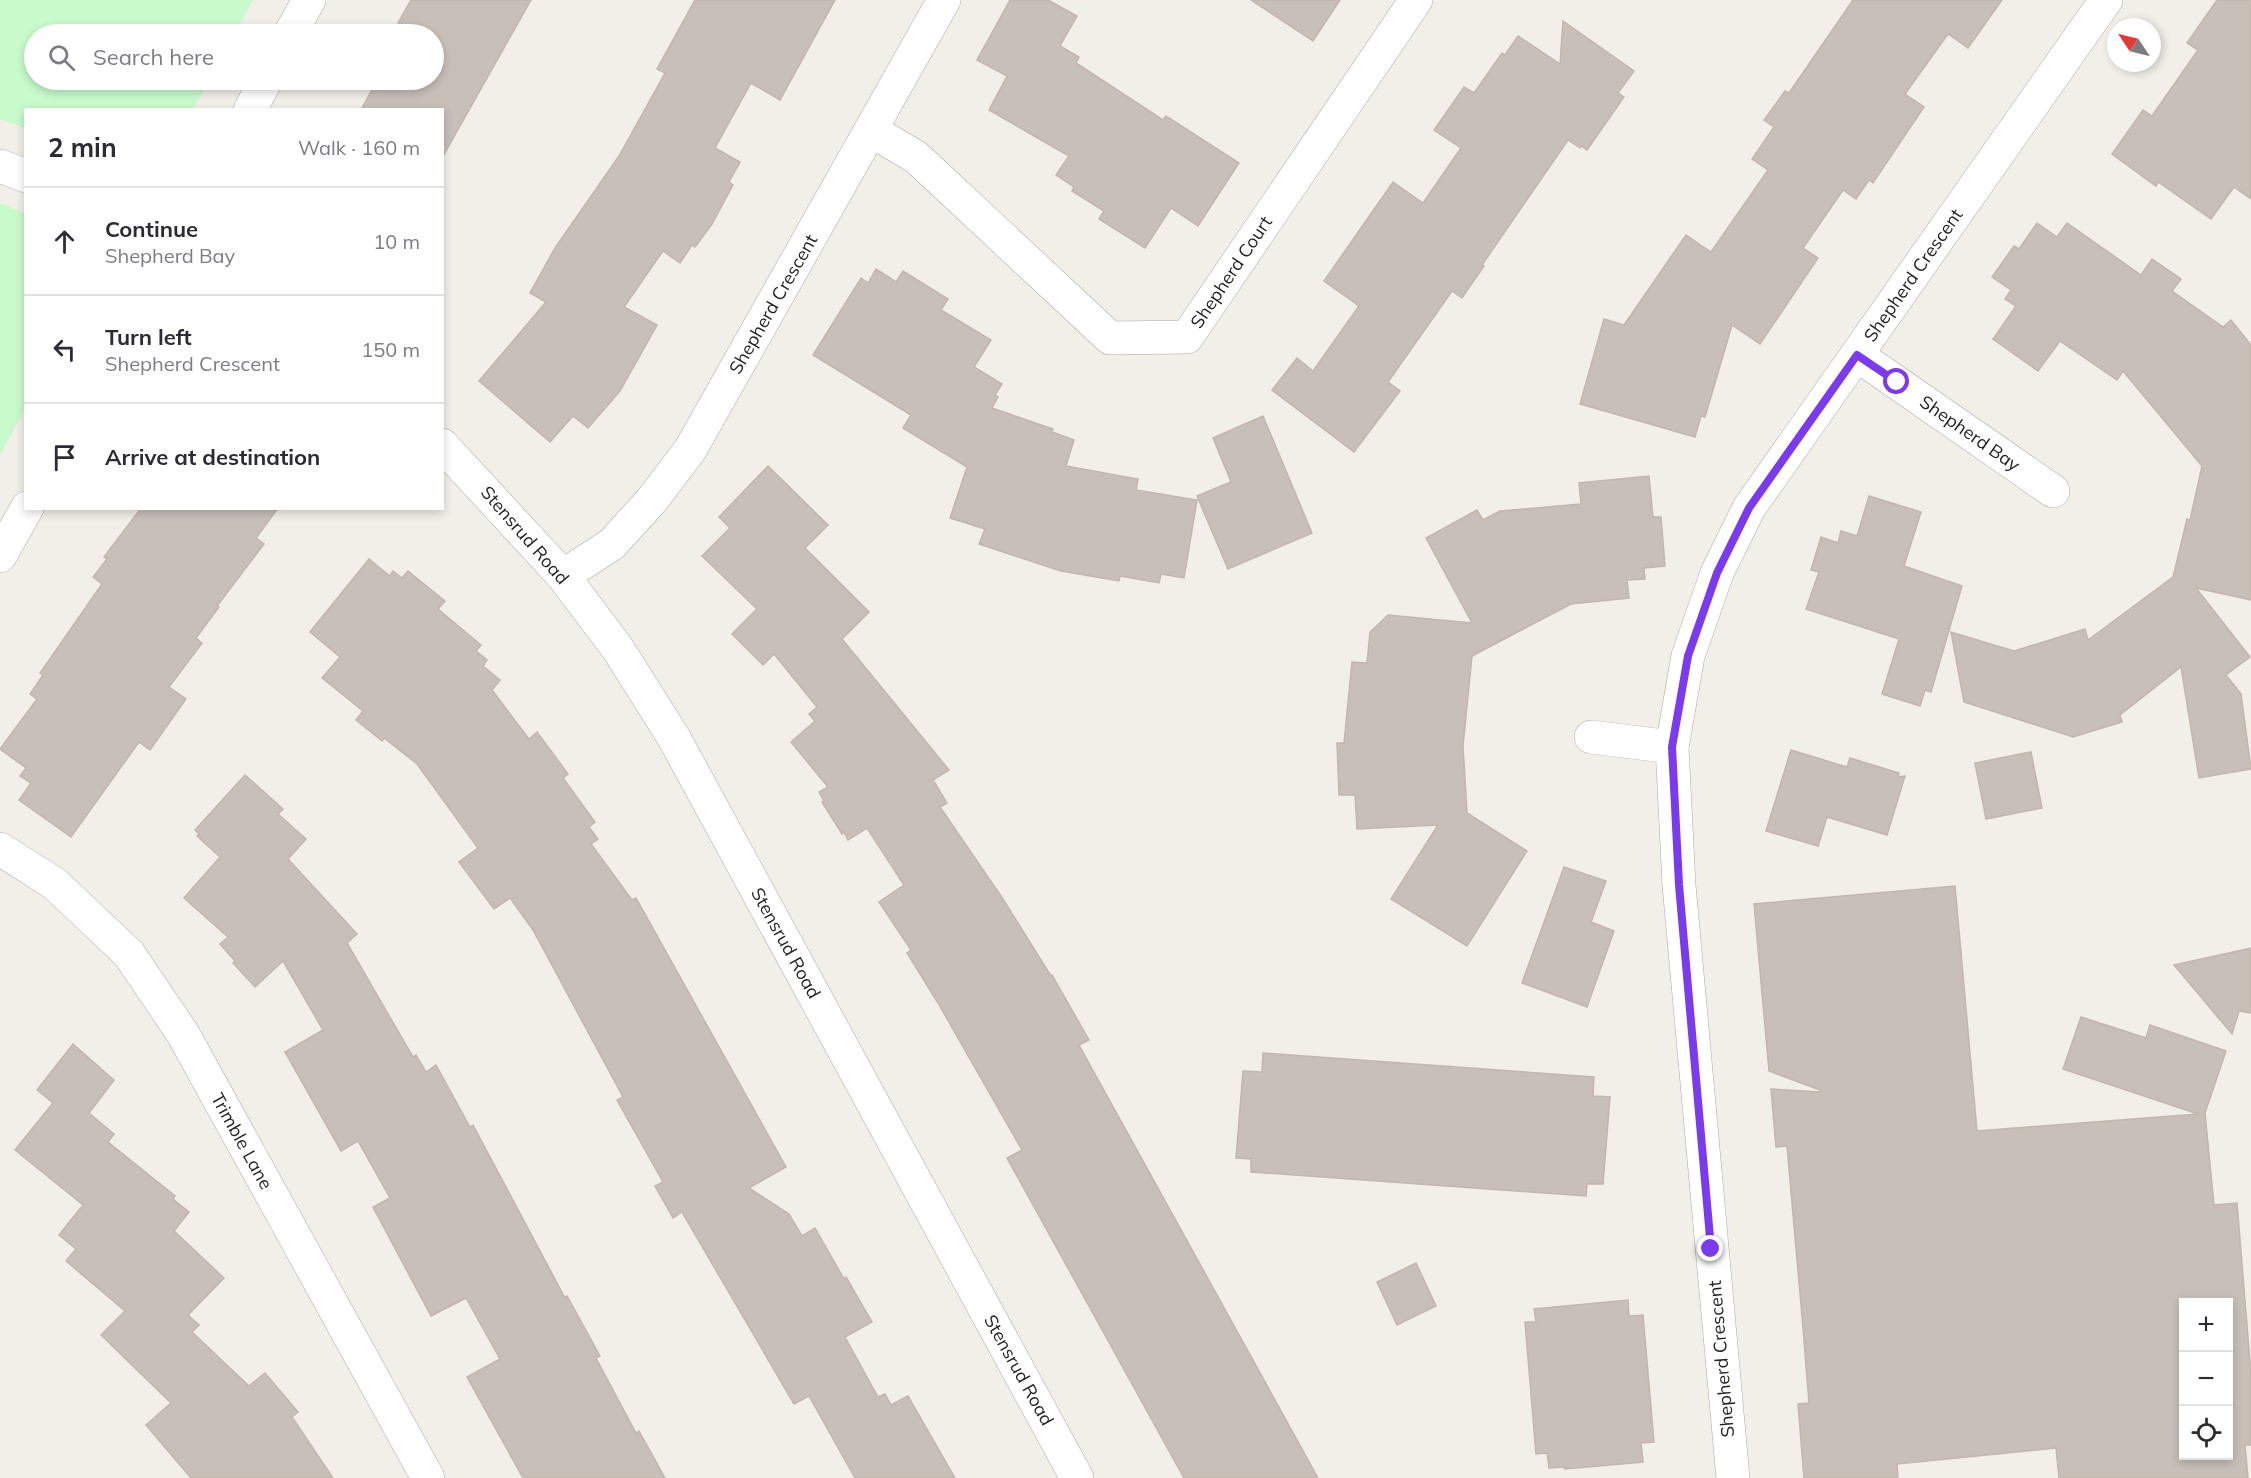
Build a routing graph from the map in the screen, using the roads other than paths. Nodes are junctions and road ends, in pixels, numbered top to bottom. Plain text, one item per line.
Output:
1 (309, 0) edge
2 (944, 0) edge
3 (1416, 0) edge
4 (2106, 0) edge
5 (296, 24) edge
6 (260, 90) edge
7 (250, 108) edge
8 (872, 131) junction
9 (0, 166) edge
10 (24, 175) edge
11 (1857, 355) junction
12 (444, 447) edge
13 (2053, 491) dead end
14 (26, 510) edge
15 (0, 556) edge
16 (563, 576) junction
17 (1591, 737) dead end
18 (1672, 747) junction
19 (0, 849) edge
20 (428, 1478) edge
21 (1077, 1478) edge
22 (1732, 1478) edge

1 - 5 street
2 - 8 street, Shepherd Crescent
3 - 8 street, Shepherd Court
4 - 11 street, Shepherd Crescent
6 - 7 street
8 - 16 street, Shepherd Crescent
9 - 10 street
11 - 13 street, Shepherd Bay
11 - 18 street, Shepherd Crescent
12 - 16 street, Stensrud Road
14 - 15 street
16 - 21 street, Stensrud Road
17 - 18 street
18 - 22 street, Shepherd Crescent
19 - 20 street, Trimble Lane

